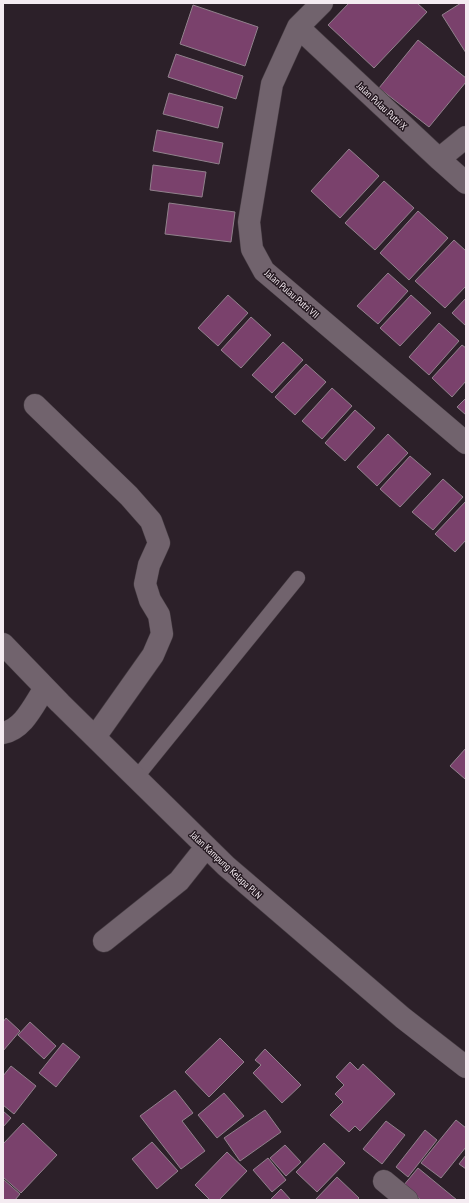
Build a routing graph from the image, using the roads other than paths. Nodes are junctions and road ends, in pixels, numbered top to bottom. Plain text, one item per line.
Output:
1 (322, 3) edge
2 (298, 27) junction
3 (466, 137) edge
4 (439, 159) junction
5 (466, 183) edge
6 (35, 405) dead end
7 (466, 443) edge
8 (298, 578) dead end
9 (3, 644) edge
10 (45, 688) junction
11 (3, 733) edge
12 (95, 737) junction
13 (136, 778) junction
14 (206, 847) junction
15 (104, 941) dead end
16 (466, 1067) edge
17 (384, 1181) dead end
18 (407, 1200) edge

1 - 2 street, Jalan Pulau Putri VII
2 - 4 street, Jalan Pulau Putri X
2 - 7 street, Jalan Pulau Putri VII
3 - 4 street
4 - 5 street, Jalan Pulau Putri X
6 - 12 street
8 - 13 lane
9 - 10 street, Jalan Kampung Kelapa PLN
10 - 11 street
10 - 12 street, Jalan Kampung Kelapa PLN
12 - 13 street, Jalan Kampung Kelapa PLN
13 - 14 street, Jalan Kampung Kelapa PLN
14 - 15 street
14 - 16 street, Jalan Kampung Kelapa PLN
17 - 18 street

